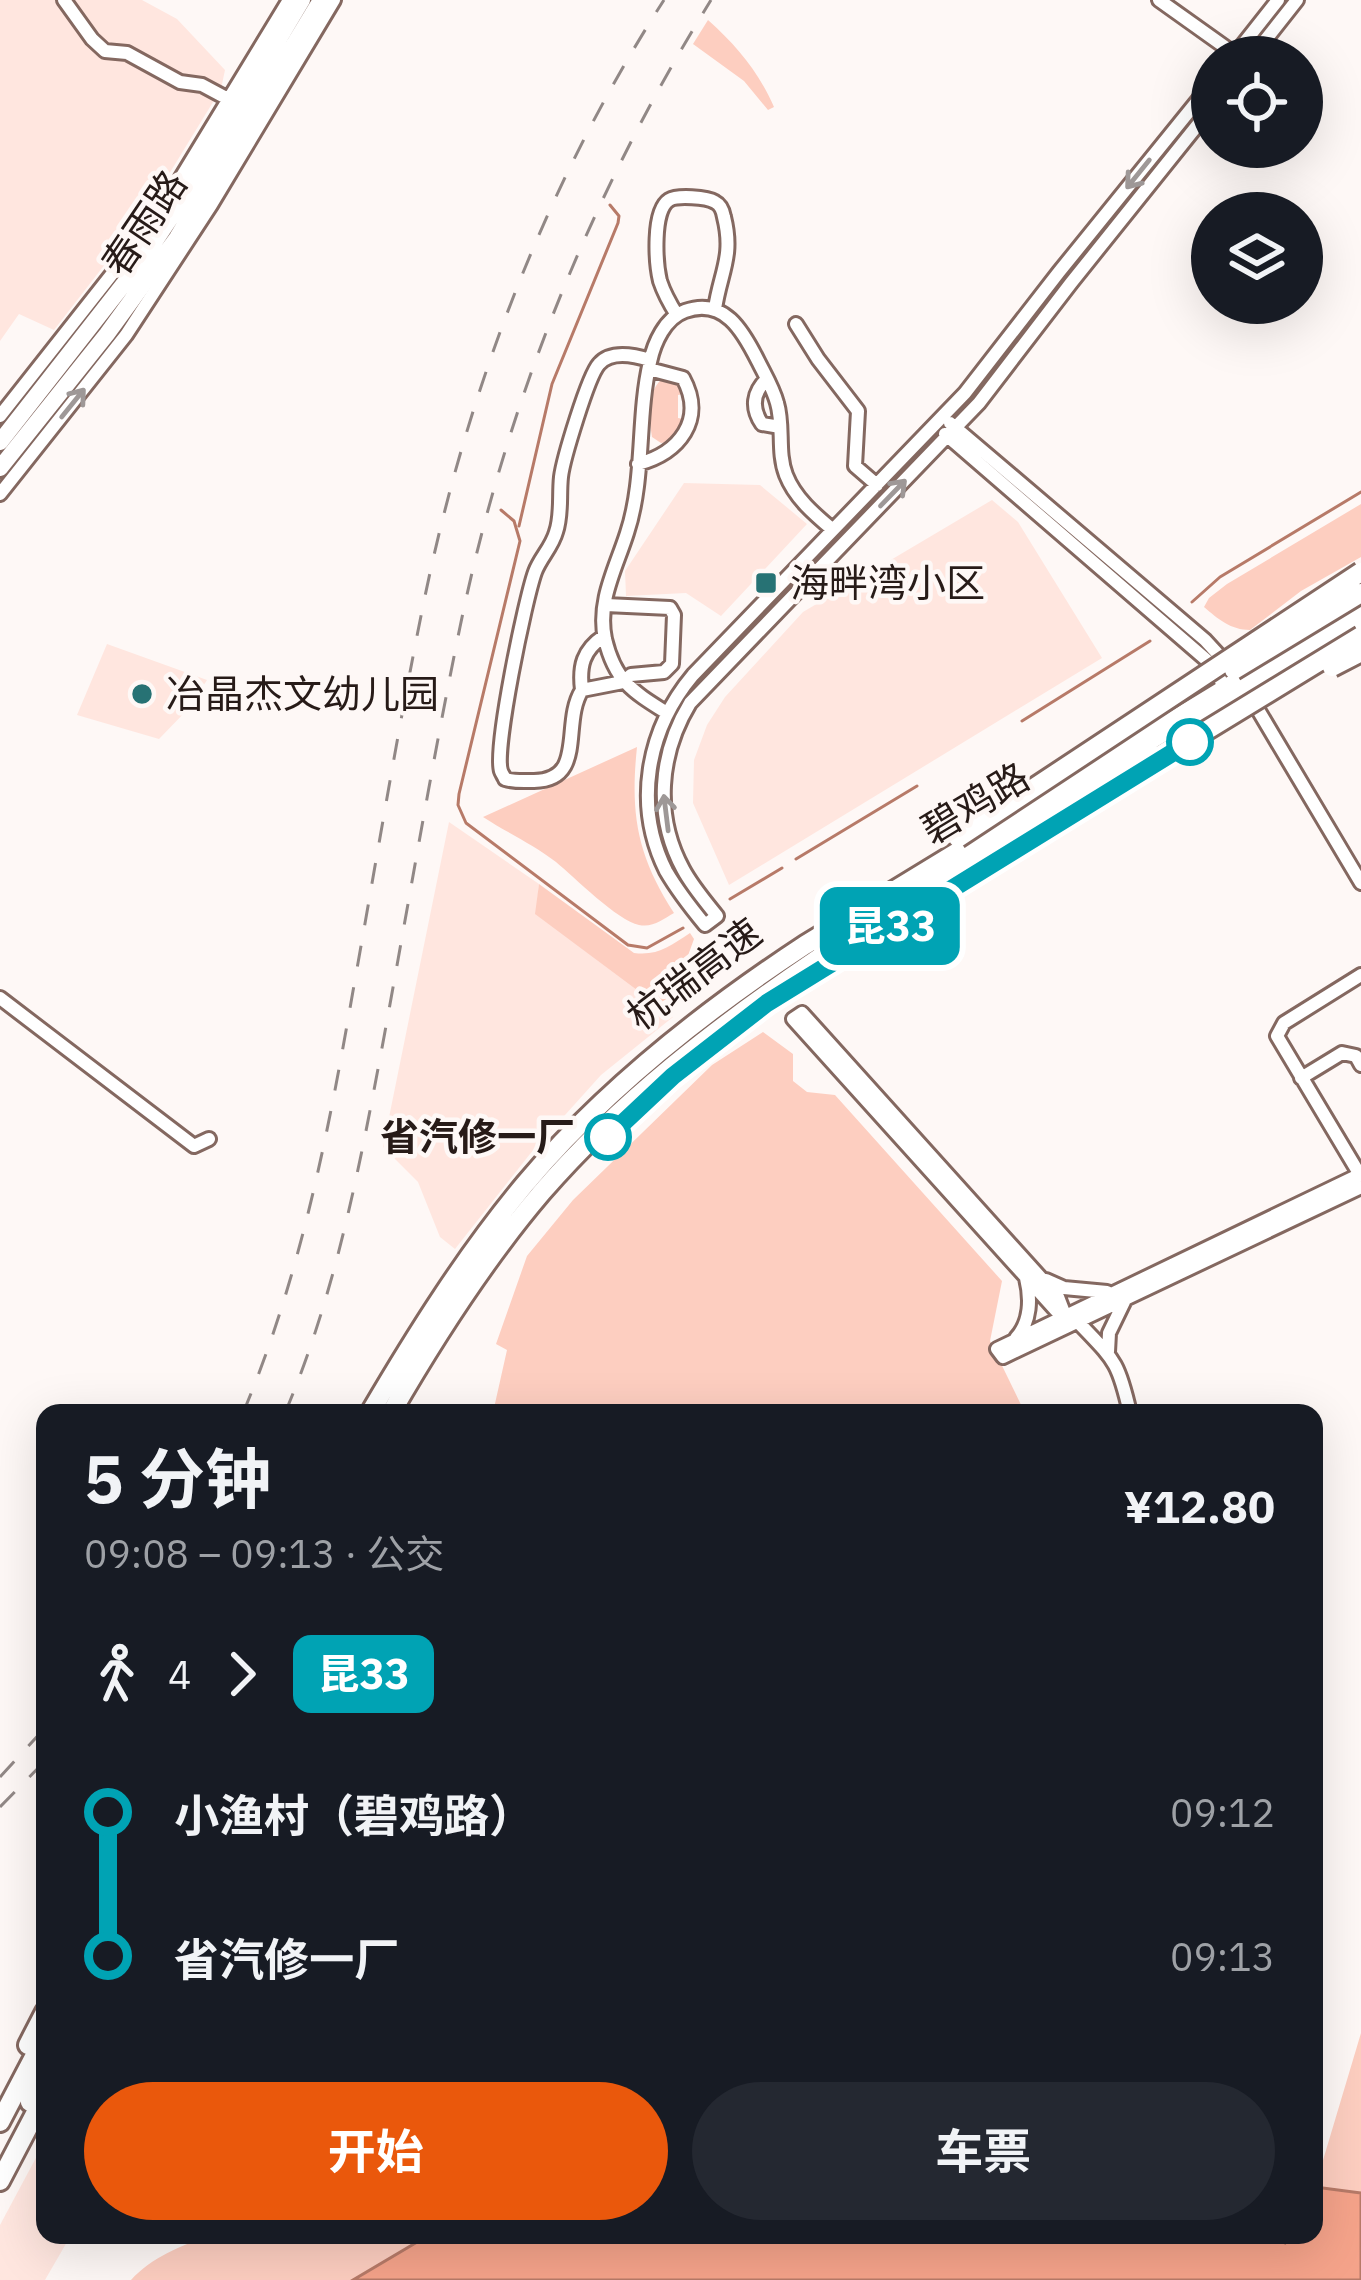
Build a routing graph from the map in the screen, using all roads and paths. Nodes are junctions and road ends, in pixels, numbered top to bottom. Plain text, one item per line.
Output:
1 (64, 0) edge
2 (289, 0) edge
3 (302, 0) edge
4 (321, 0) edge
5 (334, 0) edge
6 (1159, 0) edge
7 (1278, 0) edge
8 (1297, 0) edge
9 (1208, 36) edge
10 (1251, 36) edge
11 (1269, 36) edge
12 (230, 100) junction
13 (1191, 109) edge
14 (1191, 133) edge
15 (715, 309) junction
16 (677, 315) junction
17 (796, 324) dead end
18 (650, 364) junction
19 (767, 379) junction
20 (0, 416) edge
21 (939, 421) junction
22 (780, 427) junction
23 (952, 432) junction
24 (0, 442) edge
25 (638, 464) junction
26 (0, 468) edge
27 (877, 485) junction
28 (0, 494) edge
29 (832, 530) junction
30 (1361, 572) edge
31 (1361, 593) edge
32 (605, 605) junction
33 (1361, 606) edge
34 (1361, 625) edge
35 (604, 636) junction
36 (1361, 636) edge
37 (1361, 652) edge
38 (623, 682) junction
39 (1238, 688) junction
40 (582, 690) junction
41 (667, 713) junction
42 (1163, 757) junction
43 (958, 838) junction
44 (1361, 883) edge
45 (1361, 975) edge
46 (0, 998) edge
47 (1361, 1065) edge
48 (1301, 1078) junction
49 (209, 1138) dead end
50 (1360, 1175) edge
51 (1361, 1186) edge
52 (1032, 1276) junction
53 (1120, 1295) junction
54 (1092, 1315) junction
55 (1062, 1317) junction
56 (1078, 1322) junction
57 (1054, 1333) junction
58 (1013, 1341) junction
59 (1108, 1352) junction
60 (364, 1404) edge
61 (375, 1404) edge
62 (396, 1404) edge
63 (406, 1404) edge
64 (1128, 1404) edge
65 (36, 2029) edge
66 (36, 2053) edge
67 (36, 2090) edge
68 (0, 2098) edge
69 (36, 2112) edge
70 (0, 2122) edge
71 (0, 2159) edge
72 (0, 2181) edge

1 - 12 street
2 - 12 street
3 - 24 main road, 春雨路
4 - 26 main road, 春雨路
28 -> 5 street
6 - 9 street
7 - 10 street
8 - 11 street
12 - 20 street
13 -> 21 street
14 - 23 street
15 - 16 street
15 - 16 street
15 - 19 street
16 - 18 street
17 - 27 street
18 - 25 street
18 - 25 street
18 - 40 street
19 - 22 street
19 - 22 street
21 - 23 street
21 - 27 street
22 - 29 street
23 - 39 street
41 -> 23 street
25 - 32 street
27 - 29 street
29 - 41 street
30 - 43 highway, bridge
31 - 43 highway, 杭瑞高速, bridge
32 - 35 street
32 - 38 street
33 - 39 highway, 碧鸡路
34 - 39 highway, 碧鸡路
35 - 38 street
35 - 40 street
36 - 42 highway, 杭瑞高速, bridge
37 - 42 highway, bridge
38 - 40 street
38 - 41 street
39 - 44 street
39 - 61 highway, 碧鸡路
39 - 62 highway, 碧鸡路
42 - 63 highway, 杭瑞高速
43 - 60 highway, 杭瑞高速
45 - 48 street
46 - 49 street
47 - 48 street
48 - 50 street
50 - 53 street
51 - 53 street
52 - 52 street
52 - 53 street
52 - 55 street
52 - 58 street
53 - 54 street
53 - 55 street
53 - 59 street
54 - 55 street
54 - 56 street
55 - 57 street
55 - 58 street
56 - 57 street
56 - 59 street
57 - 58 street
59 - 64 street
65 - 68 highway
66 - 70 highway
67 - 71 highway
69 - 72 highway

